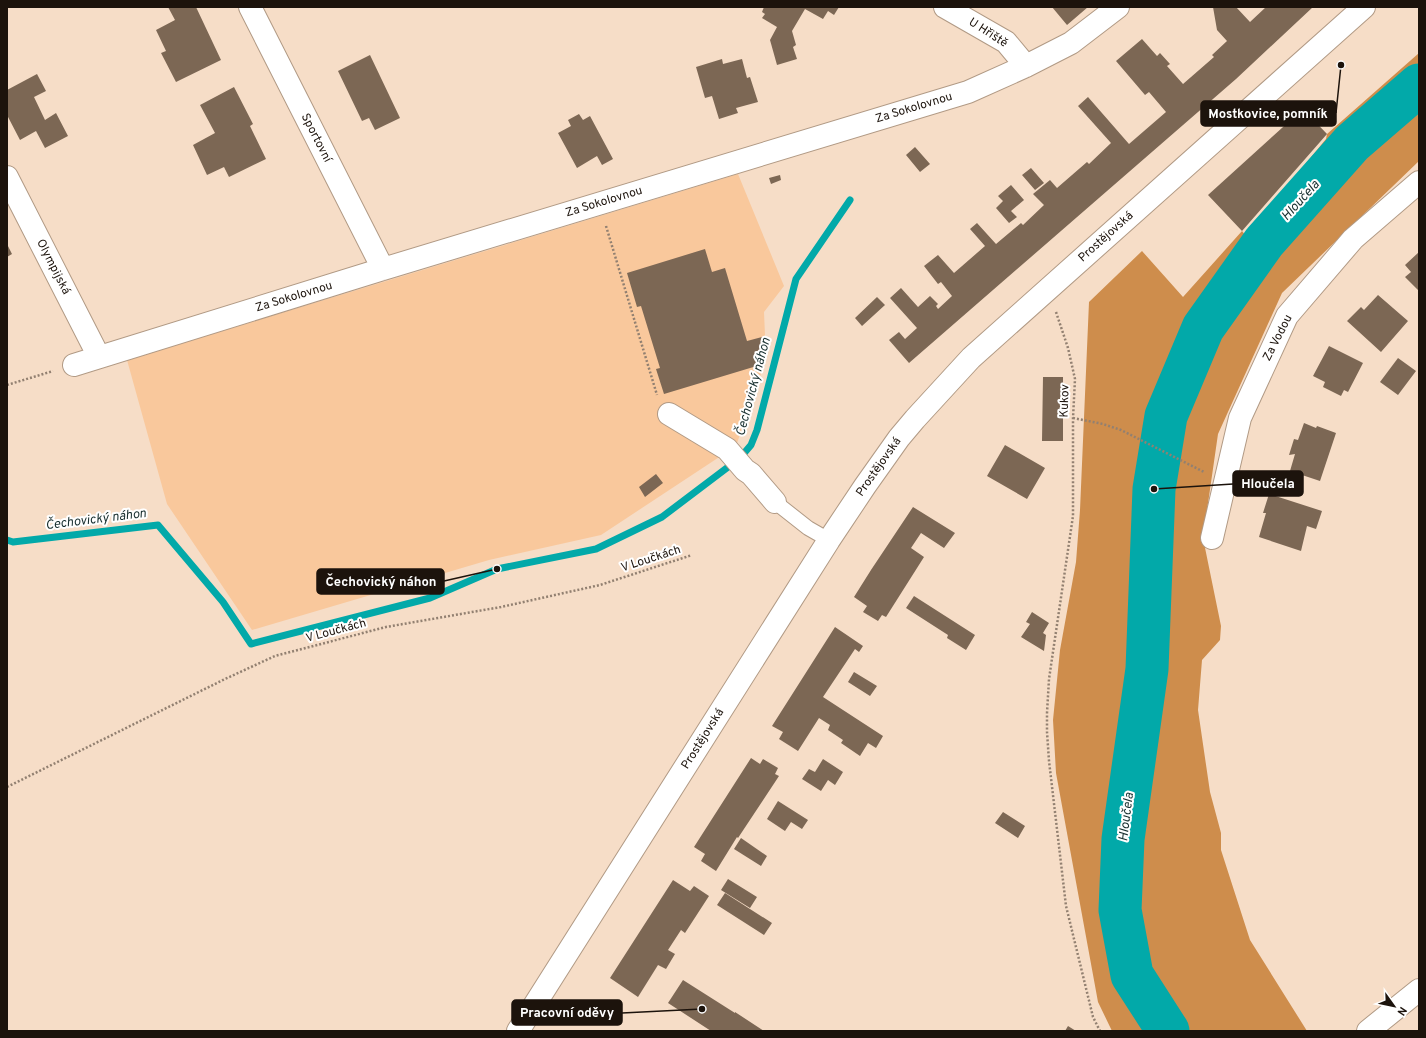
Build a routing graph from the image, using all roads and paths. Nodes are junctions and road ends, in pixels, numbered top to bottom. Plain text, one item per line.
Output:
1 (250, 7) edge
2 (945, 7) edge
3 (1118, 7) edge
4 (1364, 7) edge
5 (1026, 66) junction
6 (7, 177) edge
7 (1419, 182) edge
8 (600, 204) junction
9 (383, 269) junction
10 (1043, 294) junction
11 (99, 357) junction
12 (74, 365) joint
13 (7, 385) edge
14 (669, 414) joint
15 (1073, 418) junction
16 (1186, 463) dead end
17 (774, 502) joint
18 (1212, 538) dead end
19 (829, 540) junction
20 (692, 555) dead end
21 (7, 787) edge
22 (1419, 990) edge
23 (518, 1031) edge
24 (1100, 1031) edge
25 (1368, 1031) edge

1 - 9 street, Sportovní
2 - 5 street, U Hřiště
3 - 5 street, Za Sokolovnou
4 - 10 street, Prostějovská
5 - 8 street, Za Sokolovnou
6 - 11 street, Olympijská
7 - 18 street, Za Vodou
8 - 9 street, Za Sokolovnou
8 - 14 path
9 - 11 street, Za Sokolovnou
10 - 15 path, Kukov
10 - 19 street, Prostějovská
11 - 12 street, Za Sokolovnou
12 - 13 path
14 - 17 street
15 - 16 path
15 - 24 path, Kukov
17 - 19 lane
19 - 23 street, Prostějovská
20 - 21 path, V Loučkách
22 - 25 street

